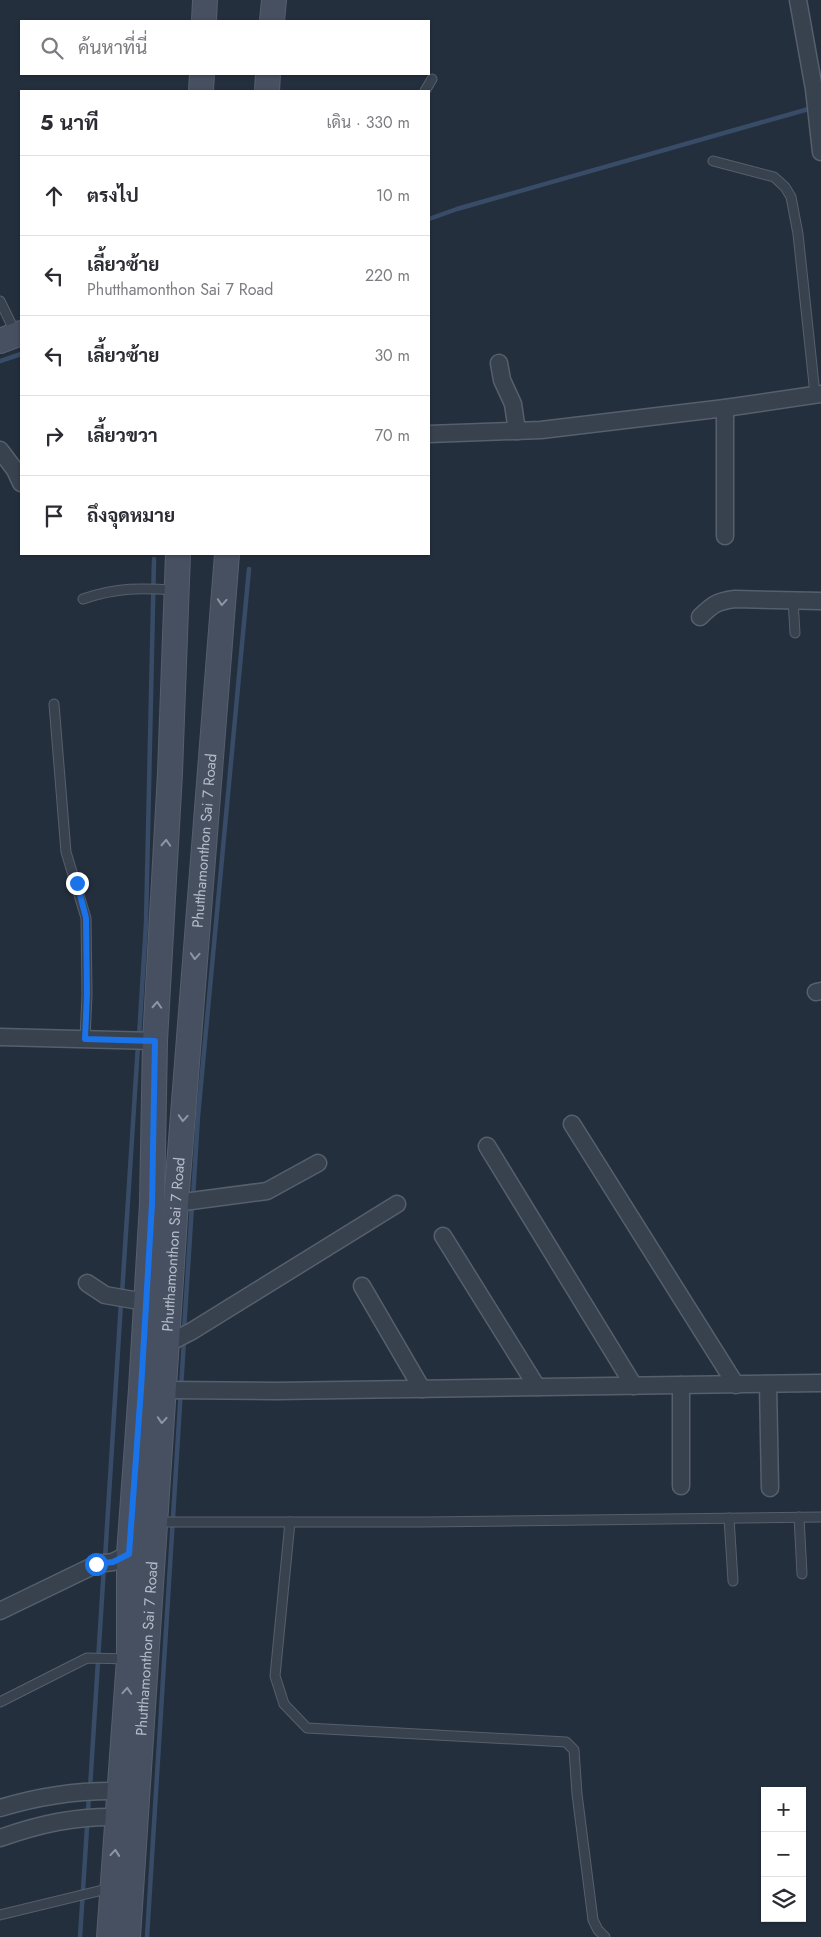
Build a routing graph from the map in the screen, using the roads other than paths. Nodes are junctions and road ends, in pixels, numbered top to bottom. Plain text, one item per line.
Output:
1 (205, 0) edge
2 (274, 0) edge
3 (798, 0) edge
4 (204, 20) edge
5 (272, 20) edge
6 (202, 75) edge
7 (268, 75) edge
8 (432, 79) dead end
9 (815, 80) edge
10 (201, 90) edge
11 (267, 90) edge
12 (426, 90) edge
13 (821, 152) edge
14 (713, 161) dead end
15 (0, 301) edge
16 (12, 337) edge
17 (499, 363) dead end
18 (818, 394) edge
19 (724, 408) junction
20 (517, 431) junction
21 (430, 434) edge
22 (0, 450) edge
23 (20, 480) edge
24 (724, 536) dead end
25 (178, 555) edge
26 (227, 555) edge
27 (178, 590) junction
28 (83, 599) dead end
29 (792, 600) junction
30 (821, 601) edge
31 (700, 617) dead end
32 (795, 633) dead end
33 (54, 704) dead end
34 (0, 1037) edge
35 (85, 1039) junction
36 (151, 1041) junction
37 (572, 1124) dead end
38 (487, 1146) dead end
39 (318, 1163) dead end
40 (179, 1202) junction
41 (397, 1204) dead end
42 (443, 1236) dead end
43 (87, 1283) dead end
44 (362, 1286) dead end
45 (137, 1301) junction
46 (171, 1342) junction
47 (821, 1383) edge
48 (768, 1384) junction
49 (680, 1385) junction
50 (736, 1385) junction
51 (634, 1386) junction
52 (538, 1387) junction
53 (422, 1389) junction
54 (167, 1390) junction
55 (680, 1486) dead end
56 (770, 1488) dead end
57 (799, 1517) junction
58 (821, 1517) edge
59 (729, 1518) junction
60 (157, 1522) junction
61 (290, 1522) junction
62 (121, 1558) junction
63 (802, 1574) dead end
64 (733, 1581) dead end
65 (0, 1611) edge
66 (121, 1658) junction
67 (0, 1702) edge
68 (120, 1791) junction
69 (3, 1808) edge
70 (106, 1817) junction
71 (7, 1836) edge
72 (104, 1889) junction
73 (0, 1915) edge
74 (109, 1937) edge
75 (128, 1937) edge
76 (606, 1937) edge

1 - 4 main road
2 - 5 main road
3 - 9 street
6 - 10 main road
7 - 11 main road
8 - 12 lane
9 - 13 street
14 - 18 lane
15 - 16 lane
17 - 20 street
18 - 19 street
19 - 20 street
19 - 24 street
20 - 21 street
22 - 23 street
25 - 27 main road, Phutthamonthon Sai 7 Road
26 -> 40 main road, Phutthamonthon Sai 7 Road
27 - 28 lane
36 -> 27 main road, Phutthamonthon Sai 7 Road
29 - 30 street
29 - 31 street
29 - 32 lane
33 - 35 lane
34 - 35 street
35 - 36 street
36 - 45 main road, Phutthamonthon Sai 7 Road
37 - 50 street
38 - 51 street
39 - 40 street
40 - 46 main road, Phutthamonthon Sai 7 Road
41 - 46 street
42 - 52 street
43 - 45 street
44 - 53 street
45 - 62 main road, Phutthamonthon Sai 7 Road
46 - 54 main road, Phutthamonthon Sai 7 Road
47 - 48 street
48 - 50 street
48 - 56 street
49 - 50 street
49 - 51 street
49 - 55 street
51 - 52 street
52 - 53 street
53 - 54 street
54 -> 60 main road, Phutthamonthon Sai 7 Road
57 - 58 lane
57 - 59 lane
57 - 63 lane
59 - 61 lane
59 - 64 lane
60 - 61 lane
60 - 75 main road, Phutthamonthon Sai 7 Road
61 - 76 lane
62 - 65 street
62 - 66 main road, Phutthamonthon Sai 7 Road
66 - 67 lane
68 -> 66 main road, Phutthamonthon Sai 7 Road
68 - 69 street
68 - 70 main road, Phutthamonthon Sai 7 Road
69 - 71 street
70 - 71 street
72 -> 70 main road, Phutthamonthon Sai 7 Road
72 - 73 lane
72 - 74 main road, Phutthamonthon Sai 7 Road

